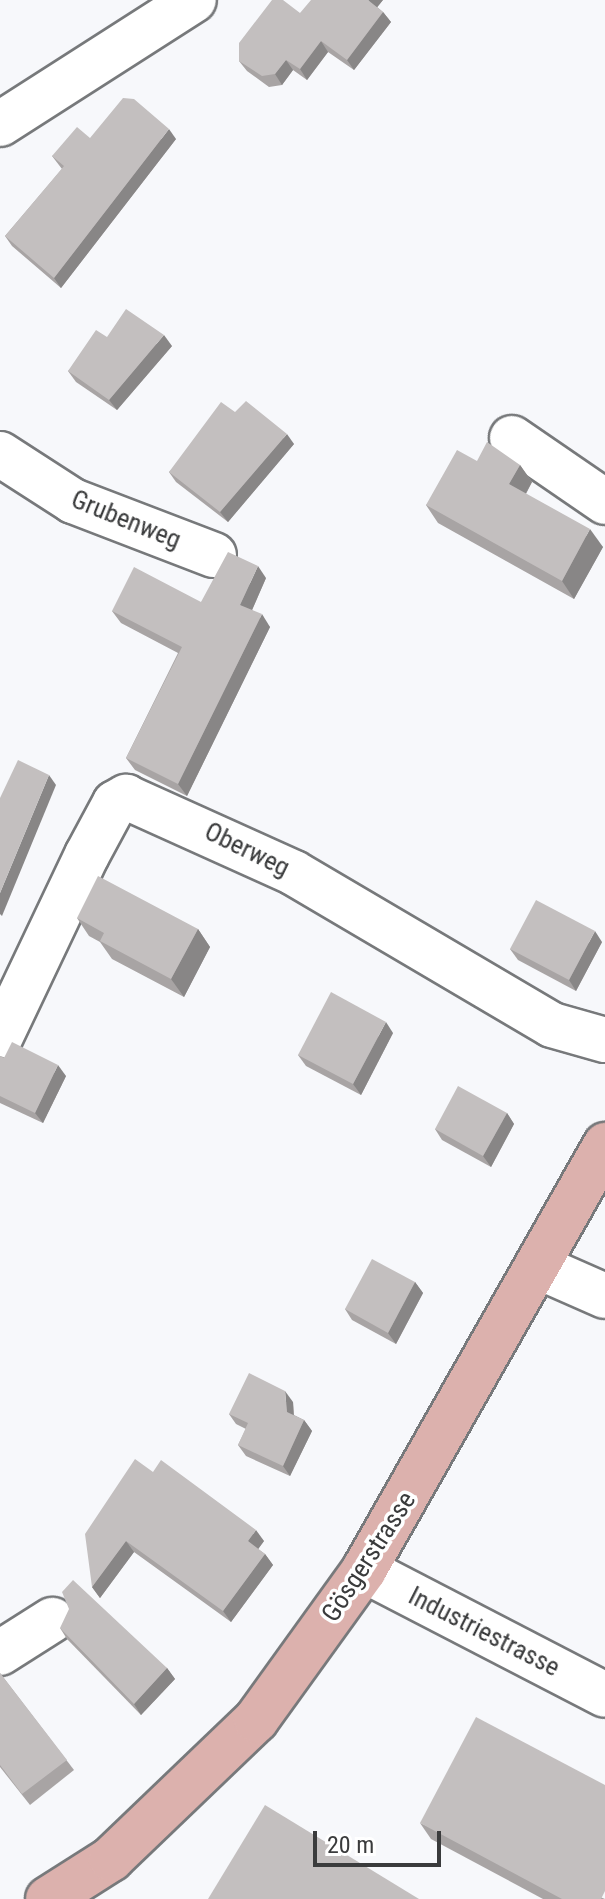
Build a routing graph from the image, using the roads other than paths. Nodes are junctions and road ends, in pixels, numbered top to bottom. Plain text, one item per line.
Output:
1 (194, 0) edge
2 (0, 124) edge
3 (512, 438) dead end
4 (0, 454) edge
5 (605, 502) edge
6 (214, 555) dead end
7 (0, 1038) edge
8 (605, 1040) edge
9 (605, 1145) edge
10 (539, 1267) junction
11 (605, 1296) edge
12 (364, 1570) junction
13 (52, 1620) dead end
14 (0, 1653) edge
15 (605, 1695) edge
16 (48, 1899) edge

1 - 2 street
3 - 5 street
4 - 6 street, Grubenweg
7 - 8 street, Oberweg
9 - 10 main road, Gösgerstrasse
10 - 11 street
10 - 12 main road, Gösgerstrasse
12 - 15 street, Industriestrasse
12 - 16 main road, Gösgerstrasse
13 - 14 street

